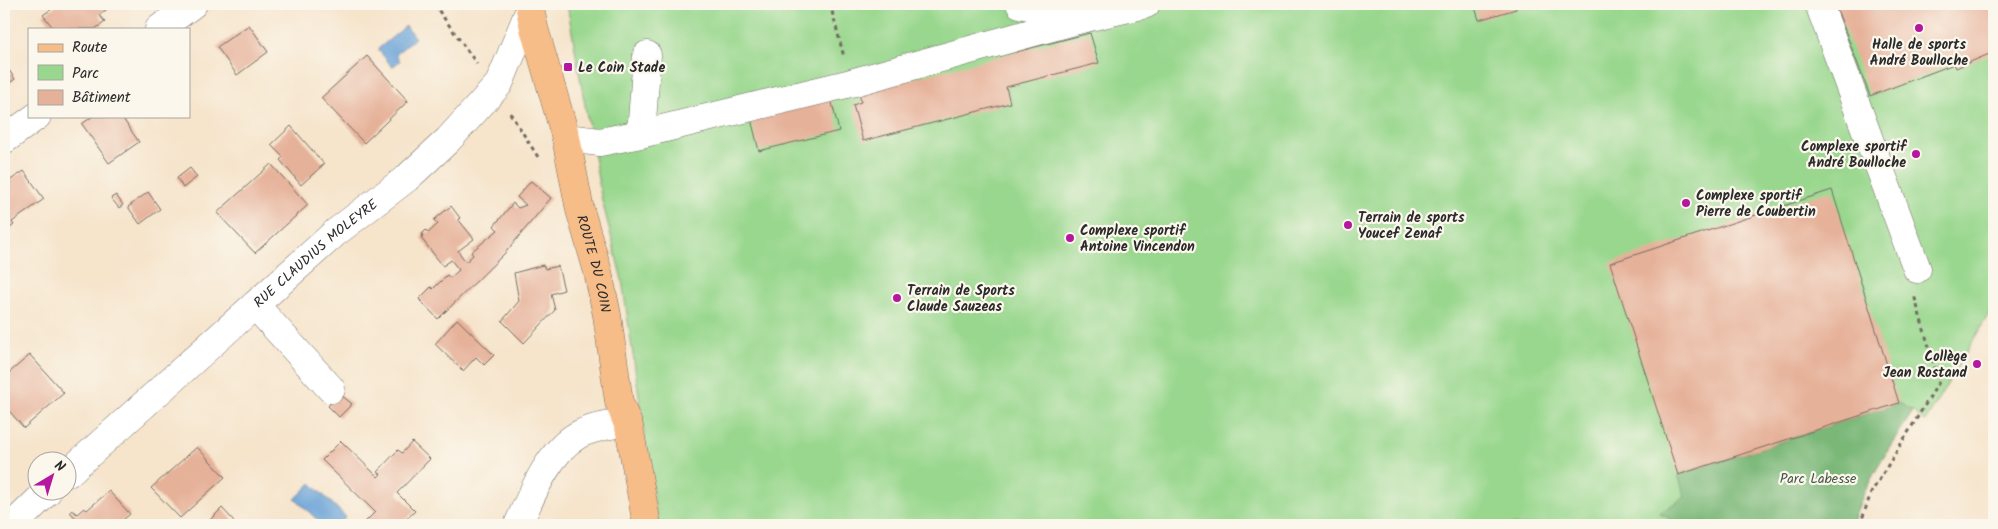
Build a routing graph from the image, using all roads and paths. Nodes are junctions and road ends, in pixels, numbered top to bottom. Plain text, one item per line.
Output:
1 (193, 4) edge
2 (434, 4) edge
3 (830, 4) edge
4 (1020, 4) edge
5 (1146, 4) edge
6 (1819, 4) edge
7 (531, 7) edge
8 (1086, 18) junction
9 (160, 28) edge
10 (647, 55) dead end
11 (844, 58) dead end
12 (478, 66) dead end
13 (506, 107) dead end
14 (34, 118) edge
15 (641, 134) junction
16 (566, 138) junction
17 (4, 140) edge
18 (545, 168) dead end
19 (1918, 269) joint
20 (255, 305) junction
21 (331, 389) dead end
22 (627, 422) junction
23 (78, 464) edge
24 (37, 502) edge
25 (13, 525) edge
26 (518, 525) edge
27 (648, 525) edge
28 (1860, 525) edge

1 - 9 street
2 - 12 path
3 - 11 path
4 - 8 street
5 - 8 street
6 - 19 street
7 - 16 main road, ROUTE DU COIN
7 - 20 street, RUE CLAUDIUS MOLEYRE
8 - 15 street
10 - 15 street
13 - 18 path
14 - 17 street
15 - 16 street
16 - 22 main road, ROUTE DU COIN
19 - 28 path
20 - 21 street
20 - 23 street, RUE CLAUDIUS MOLEYRE
22 - 26 street
22 - 27 main road, ROUTE DU COIN
24 - 25 street

